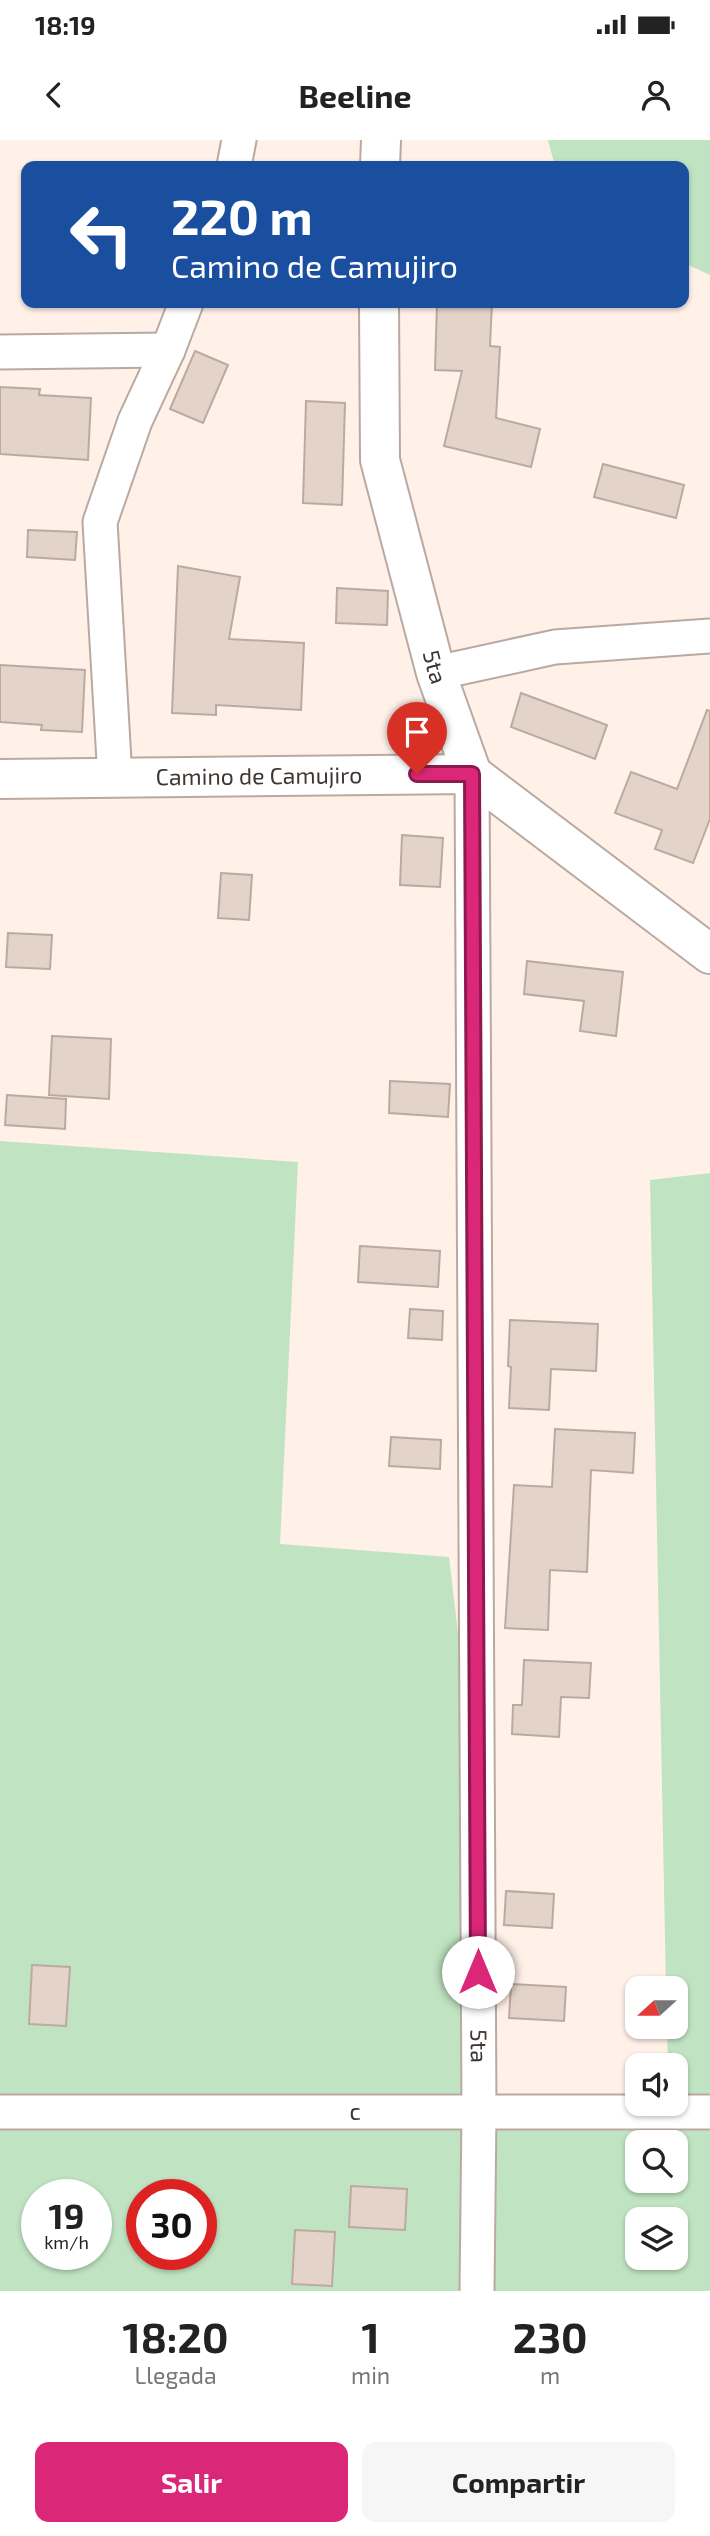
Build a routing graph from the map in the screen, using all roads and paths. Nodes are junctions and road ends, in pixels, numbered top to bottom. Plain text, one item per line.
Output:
1 (239, 140) edge
2 (381, 140) edge
3 (235, 161) edge
4 (380, 161) edge
5 (184, 308) edge
6 (379, 308) edge
7 (168, 351) junction
8 (0, 352) edge
9 (710, 636) edge
10 (436, 673) junction
11 (472, 774) junction
12 (115, 778) junction
13 (0, 779) edge
14 (710, 954) edge
15 (0, 2112) edge
16 (479, 2112) junction
17 (710, 2112) edge
18 (477, 2291) edge

1 - 3 street
2 - 4 street
5 - 7 street
6 - 10 street, 5ta
7 - 8 street
7 - 12 street
9 - 10 street
10 - 11 street, 5ta
11 - 12 street, Camino de Camujiro
11 - 14 street
11 - 16 street, 5ta
12 - 13 street, Camino de Camujiro
15 - 16 street, c
16 - 17 street, c
16 - 18 street, 5ta

